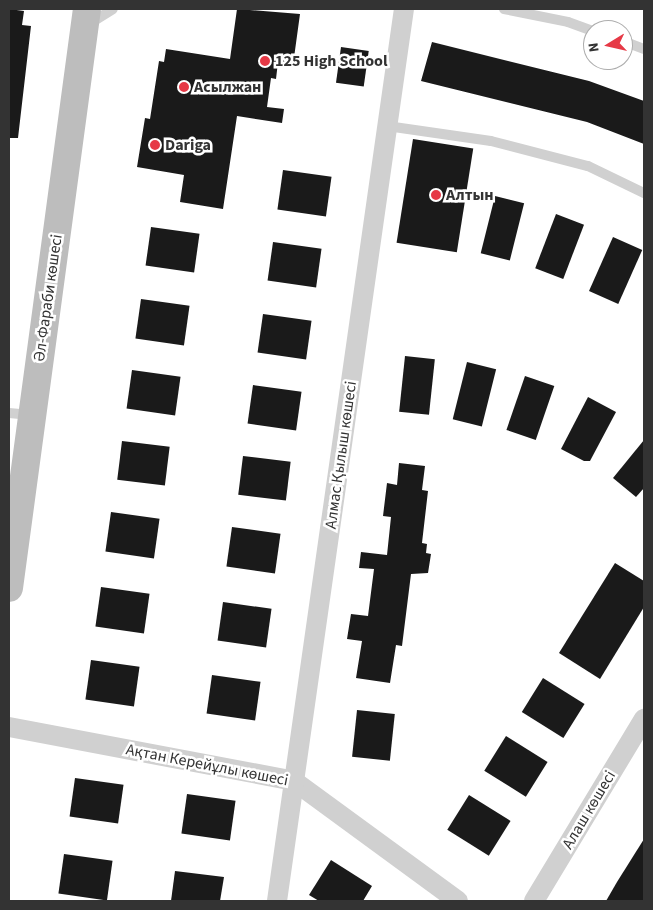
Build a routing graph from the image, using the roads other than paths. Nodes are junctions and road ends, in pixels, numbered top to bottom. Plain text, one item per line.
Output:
1 (112, 9) edge
2 (404, 9) edge
3 (504, 9) edge
4 (86, 18) edge
5 (583, 27) edge
6 (387, 126) junction
7 (644, 193) edge
8 (20, 414) edge
9 (9, 588) edge
10 (644, 719) edge
11 (9, 726) edge
12 (294, 781) junction
13 (277, 901) edge
14 (458, 901) edge
15 (534, 901) edge

1 - 4 lane
2 - 6 street, Алмас Қылыш көшесі
3 - 5 lane
4 - 8 street, Әл-Фараби көшесі
6 - 7 lane
6 - 12 street, Алмас Қылыш көшесі
8 - 9 street, Әл-Фараби көшесі
10 - 15 street, Алаш көшесі
11 - 12 street, Ақтан Керейұлы көшесі
12 - 13 street, Алмас Қылыш көшесі
12 - 14 street, Ақтан Керейұлы көшесі

